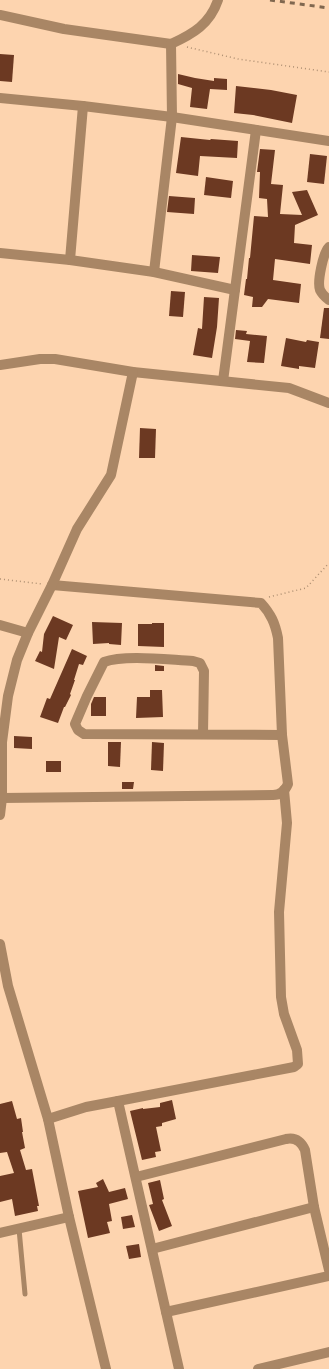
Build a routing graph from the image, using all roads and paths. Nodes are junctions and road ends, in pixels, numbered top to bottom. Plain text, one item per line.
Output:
1 (218, 0) edge
2 (0, 15) edge
3 (172, 44) junction
4 (329, 72) edge
5 (0, 98) edge
6 (82, 106) junction
7 (172, 117) junction
8 (256, 130) junction
9 (329, 141) edge
10 (329, 247) edge
11 (0, 253) edge
12 (70, 260) junction
13 (154, 272) junction
14 (235, 290) junction
15 (329, 300) edge
16 (0, 365) edge
17 (133, 372) junction
18 (223, 381) junction
19 (329, 403) edge
20 (329, 563) edge
21 (0, 579) edge
22 (52, 585) junction
23 (261, 603) junction
24 (0, 625) edge
25 (28, 633) junction
26 (203, 734) junction
27 (282, 735) junction
28 (284, 790) junction
29 (2, 798) junction
30 (0, 815) edge
31 (0, 944) edge
32 (118, 1101) junction
33 (48, 1119) junction
34 (136, 1177) junction
35 (314, 1207) junction
36 (69, 1217) junction
37 (18, 1229) junction
38 (0, 1233) edge
39 (152, 1249) junction
40 (329, 1270) edge
41 (329, 1276) edge
42 (26, 1294) dead end
43 (166, 1312) junction
44 (329, 1352) edge
45 (106, 1369) edge
46 (179, 1369) edge
47 (258, 1369) edge

1 - 3 street
2 - 3 street
3 - 4 path
3 - 7 street
5 - 6 street
6 - 7 street
6 - 12 street
7 - 8 street
7 - 13 street
8 - 9 street
8 - 14 street
10 - 15 street
11 - 12 street
12 - 13 street
13 - 14 street
14 - 18 street
16 - 17 street
17 - 18 street
17 - 22 street
18 - 19 street
20 - 23 path
21 - 22 path
22 - 23 street
22 - 25 street
23 - 27 street
24 - 25 street
25 - 29 street
26 - 26 street
26 - 27 street
27 - 28 street
28 - 29 street
28 - 32 street
29 - 30 street
31 - 33 street
32 - 33 street
32 - 34 street
33 - 36 street
34 - 35 street
34 - 39 street
35 - 39 street
35 - 40 street
36 - 37 street
36 - 45 street
37 - 38 street
37 - 42 lane
39 - 43 street
41 - 43 street
43 - 46 street
44 - 47 street

